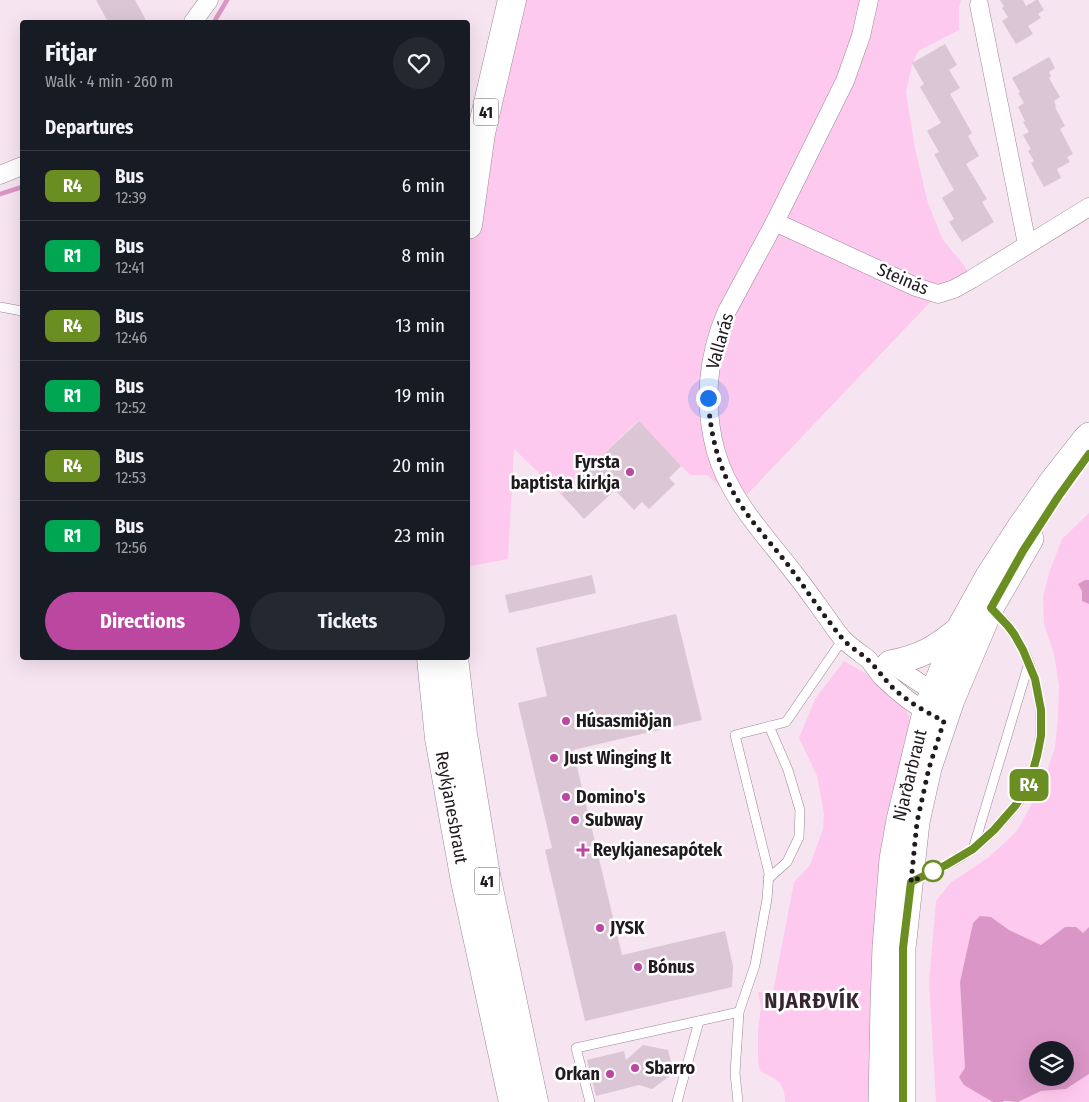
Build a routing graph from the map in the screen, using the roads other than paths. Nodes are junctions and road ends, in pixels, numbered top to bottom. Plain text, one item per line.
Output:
1 (209, 0) edge
2 (500, 0) edge
3 (512, 0) edge
4 (869, 0) edge
5 (979, 5) dead end
6 (194, 20) edge
7 (470, 113) edge
8 (20, 167) edge
9 (0, 175) edge
10 (1089, 207) edge
11 (470, 210) edge
12 (775, 222) junction
13 (1027, 244) junction
14 (0, 307) edge
15 (20, 310) edge
16 (1089, 436) edge
17 (1089, 454) edge
18 (991, 608) junction
19 (958, 630) junction
20 (843, 639) junction
21 (431, 660) edge
22 (454, 660) edge
23 (879, 662) junction
24 (1029, 663) junction
25 (938, 706) junction
26 (769, 726) junction
27 (973, 849) junction
28 (768, 880) junction
29 (911, 882) junction
30 (739, 1012) junction
31 (699, 1021) junction
32 (513, 1102) edge
33 (534, 1102) edge
34 (590, 1102) edge
35 (677, 1102) edge
36 (738, 1102) edge
37 (881, 1102) edge
38 (903, 1102) edge

1 - 6 street
2 - 7 highway, 41
3 - 11 highway, 41
4 - 12 street, Vallarás
5 - 13 street
8 - 9 street
10 - 13 street, Steinás
12 - 13 street, Steinás
12 - 20 street, Vallarás
14 - 15 lane
16 - 19 main road, Njarðarbraut
17 - 18 main road, Njarðarbraut
18 - 24 lane
18 - 25 main road, Njarðarbraut
19 - 23 main road
19 - 25 main road, Njarðarbraut
20 - 23 street, Vallarás
20 - 26 lane
21 - 32 highway, Reykjanesbraut / 41
22 - 33 highway, Reykjanesbraut / 41
23 - 25 street, Vallarás
24 - 27 lane
24 - 27 lane
25 - 29 main road, Njarðarbraut
25 - 37 main road, Njarðarbraut
26 - 28 lane
26 - 28 lane
27 - 29 lane
28 - 30 lane
29 - 38 main road, Njarðarbraut
30 - 31 lane
30 - 36 lane
31 - 34 lane
31 - 35 lane

